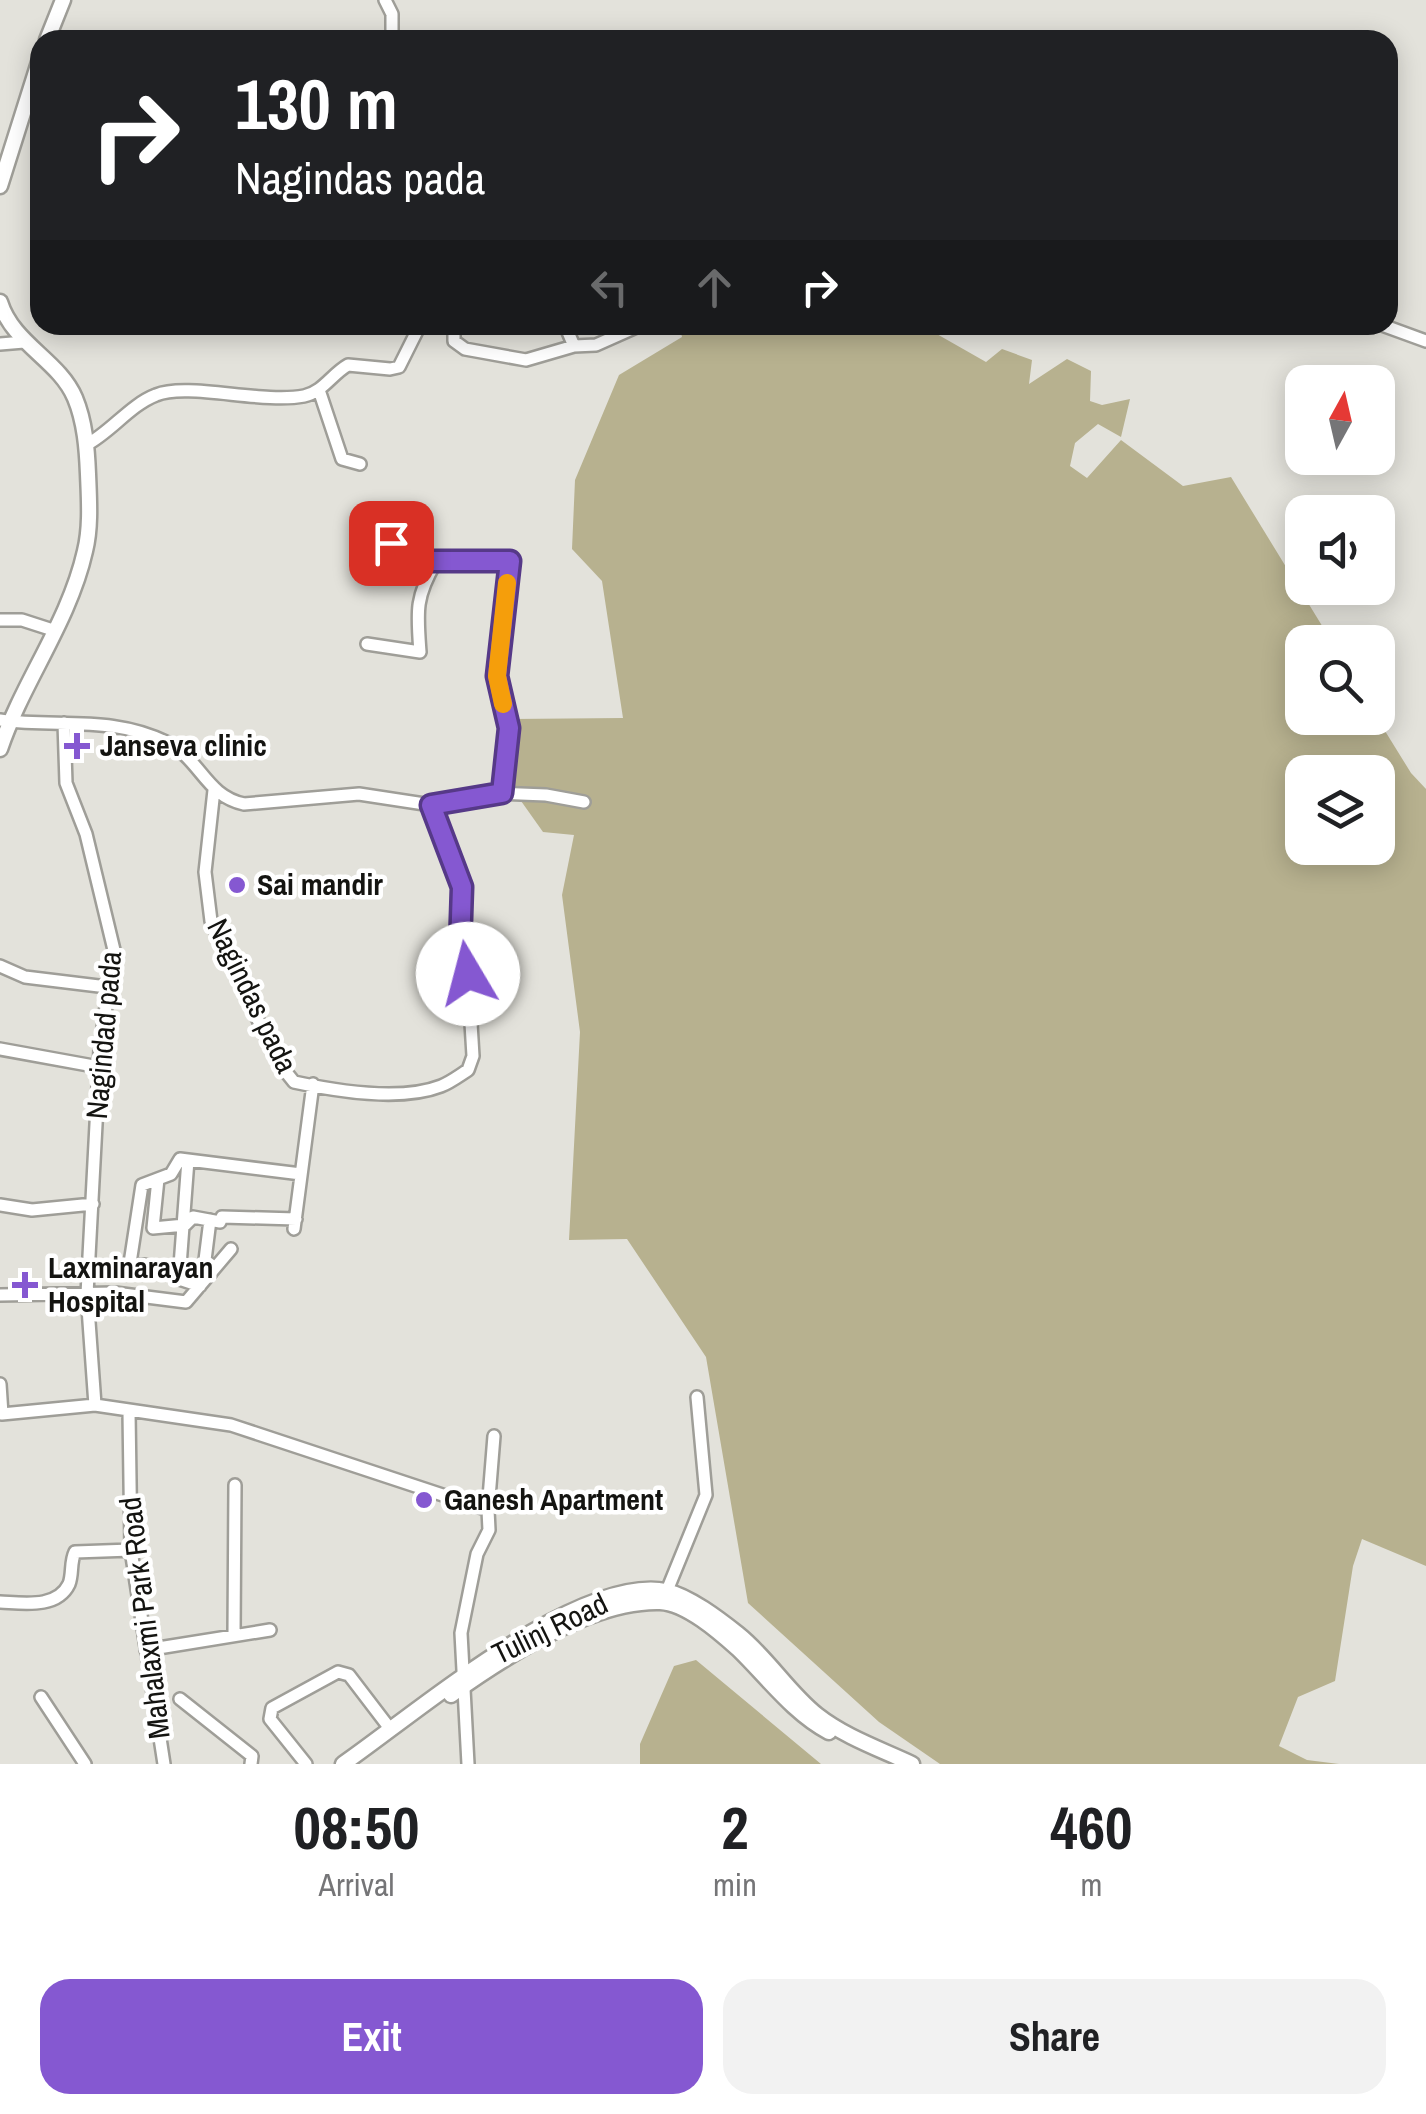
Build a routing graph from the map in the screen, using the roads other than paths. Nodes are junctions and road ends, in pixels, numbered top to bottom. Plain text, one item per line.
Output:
1 (63, 0) edge
2 (385, 0) edge
3 (51, 30) edge
4 (392, 30) edge
5 (30, 91) edge
6 (0, 186) edge
7 (0, 302) edge
8 (1398, 331) edge
9 (415, 335) edge
10 (454, 335) edge
11 (569, 335) edge
12 (618, 335) edge
13 (24, 342) junction
14 (1426, 342) edge
15 (0, 344) edge
16 (574, 346) junction
17 (319, 390) junction
18 (86, 445) junction
19 (360, 464) dead end
20 (391, 543) dead end
21 (436, 562) junction
22 (0, 620) edge
23 (56, 630) junction
24 (367, 644) dead end
25 (5, 721) edge
26 (64, 723) junction
27 (0, 749) edge
28 (214, 790) junction
29 (502, 793) junction
30 (584, 802) dead end
31 (431, 805) junction
32 (0, 966) edge
33 (107, 988) junction
34 (0, 1050) edge
35 (99, 1067) junction
36 (314, 1084) junction
37 (188, 1160) junction
38 (301, 1174) junction
39 (158, 1178) junction
40 (93, 1204) junction
41 (0, 1206) edge
42 (210, 1220) junction
43 (186, 1225) junction
44 (231, 1249) dead end
45 (185, 1271) junction
46 (211, 1273) junction
47 (200, 1286) junction
48 (87, 1294) junction
49 (0, 1295) edge
50 (0, 1384) edge
51 (697, 1398) dead end
52 (94, 1406) junction
53 (129, 1412) junction
54 (494, 1436) dead end
55 (234, 1484) dead end
56 (488, 1510) junction
57 (131, 1550) junction
58 (664, 1597) junction
59 (0, 1602) edge
60 (270, 1630) dead end
61 (234, 1635) junction
62 (146, 1650) junction
63 (465, 1679) junction
64 (42, 1697) dead end
65 (180, 1699) dead end
66 (392, 1730) junction
67 (85, 1764) edge
68 (164, 1764) edge
69 (251, 1764) edge
70 (306, 1764) edge
71 (343, 1764) edge
72 (357, 1764) edge
73 (468, 1764) edge
74 (892, 1764) edge
75 (912, 1764) edge

1 - 3 main road
2 - 4 street
5 - 6 main road
7 - 13 main road
8 - 14 street
9 - 17 street
10 - 16 street
11 - 16 street
12 - 16 street
13 - 15 street
13 - 18 main road
17 - 18 street
17 - 19 street
18 - 23 main road
20 - 21 street
21 - 24 street
21 - 29 street
22 - 23 street
23 - 25 main road
25 - 26 street
25 - 27 main road
26 - 28 street
26 - 33 street, Nagindad pada
28 - 31 street
28 - 36 street, Nagindas pada
29 - 30 street
29 - 31 street
31 - 36 street, Nagindas pada
32 - 33 street
33 - 35 street, Nagindad pada
34 - 35 street
35 - 40 street, Nagindad pada
36 - 38 street
37 - 38 street
37 - 39 street
37 - 43 street
38 - 42 street
39 - 43 street
39 - 45 street
40 - 41 street
40 - 48 street, Nagindad pada
42 - 43 street
42 - 46 street
43 - 45 street
44 - 46 street
45 - 47 street
46 - 47 street
47 - 48 street
48 - 49 street
48 - 52 street, Nagindad pada
50 - 52 street
51 - 58 street
52 - 53 street
53 - 56 street
53 - 57 street, Mahalaxmi Park Road
54 - 56 street
55 - 61 street
56 - 63 street
57 - 59 street
57 - 62 street, Mahalaxmi Park Road
58 - 63 main road, Tulinj Road
58 - 74 main road
58 - 75 main road
60 - 61 street
61 - 62 street
62 - 68 street, Mahalaxmi Park Road
63 - 66 main road, Tulinj Road
63 - 72 main road, Tulinj Road
63 - 73 street
64 - 67 street
65 - 69 street
66 - 70 street
66 - 71 main road, Tulinj Road

